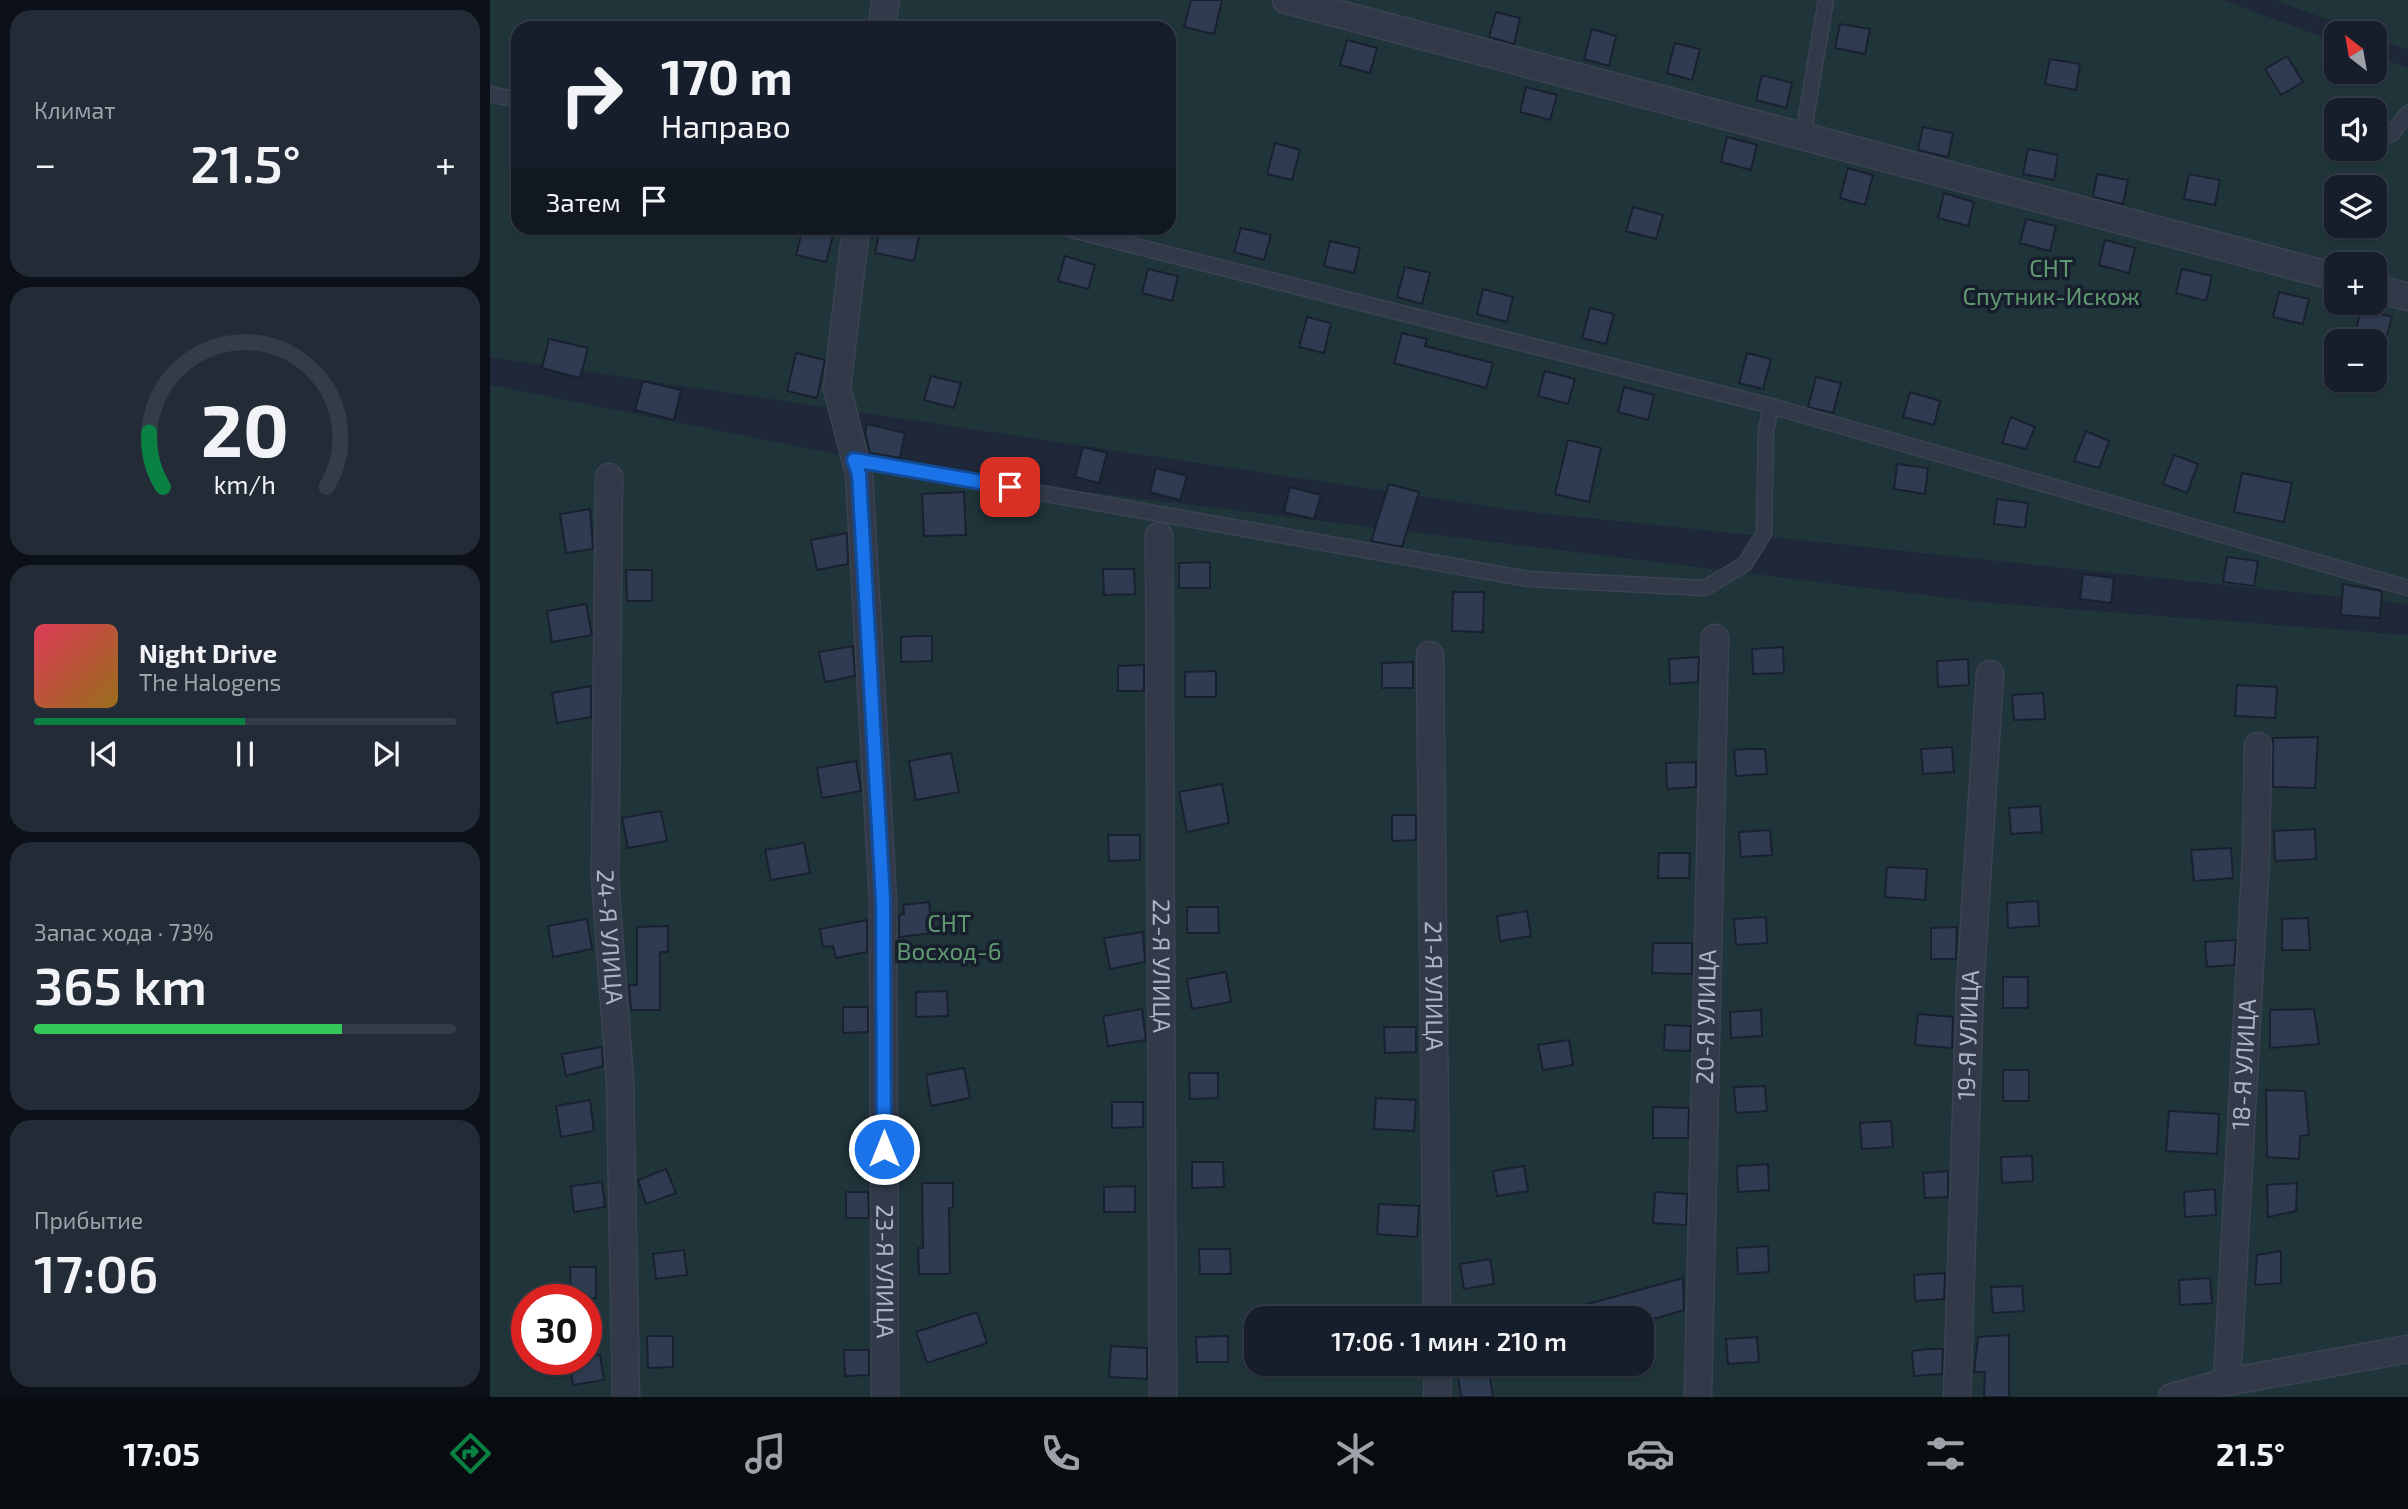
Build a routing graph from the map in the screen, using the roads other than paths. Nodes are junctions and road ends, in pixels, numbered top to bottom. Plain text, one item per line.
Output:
1 (886, 0) edge
2 (1286, 0) edge
3 (1825, 0) edge
4 (882, 21) edge
5 (490, 94) edge
6 (511, 98) edge
7 (2408, 113) edge
8 (1803, 135) junction
9 (2391, 135) dead end
10 (855, 235) edge
11 (1092, 235) edge
12 (2324, 274) edge
13 (2387, 291) edge
14 (2408, 297) edge
15 (1771, 406) junction
16 (857, 467) junction
17 (608, 477) dead end
18 (1159, 536) dead end
19 (2408, 587) edge
20 (1715, 638) dead end
21 (1430, 655) dead end
22 (1990, 674) dead end
23 (2258, 746) dead end
24 (1437, 1306) edge
25 (2408, 1349) edge
26 (1438, 1376) edge
27 (2227, 1382) junction
28 (626, 1397) edge
29 (885, 1397) edge
30 (1163, 1397) edge
31 (1437, 1397) edge
32 (1698, 1397) edge
33 (1956, 1397) edge
34 (2172, 1397) edge

1 - 4 street
2 - 8 street
3 - 8 lane
5 - 6 lane
7 - 9 lane
8 - 12 street
10 - 16 street, 23-Я УЛИЦА
11 - 15 lane
13 - 14 street
15 - 16 lane
15 - 19 lane
16 - 29 street, 23-Я УЛИЦА
17 - 28 street, 24-Я УЛИЦА
18 - 30 street, 22-Я УЛИЦА
20 - 32 street, 20-Я УЛИЦА
21 - 24 street, 21-Я УЛИЦА
22 - 33 street, 19-Я УЛИЦА
23 - 27 street, 18-Я УЛИЦА
25 - 27 street
26 - 31 street
27 - 34 street

